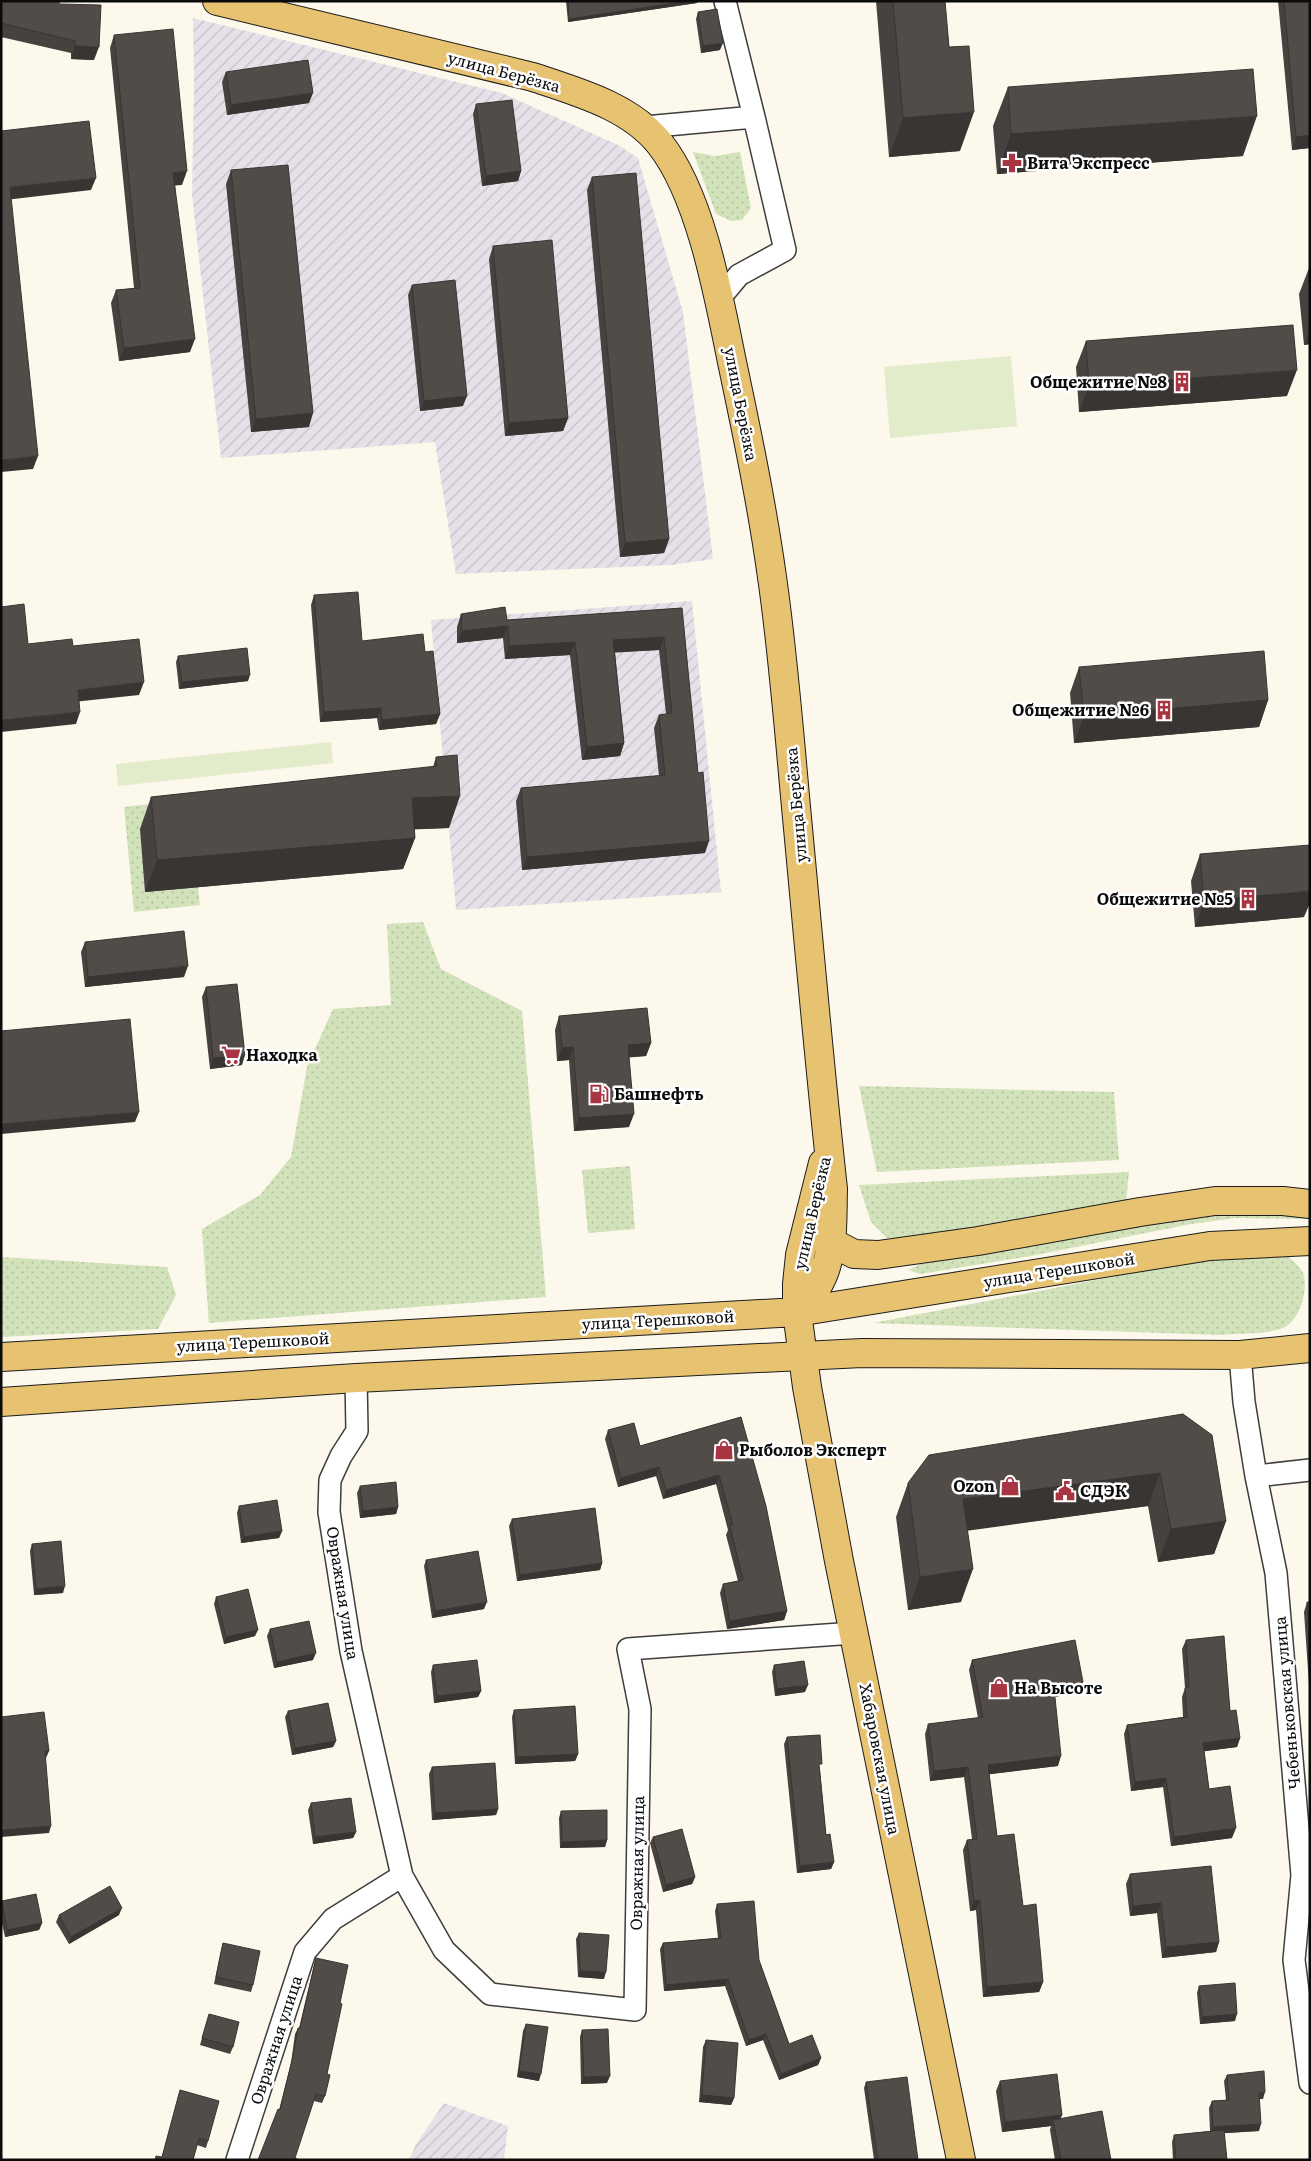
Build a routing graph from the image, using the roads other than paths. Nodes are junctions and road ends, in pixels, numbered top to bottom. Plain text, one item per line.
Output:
1 (217, 1) edge
2 (725, 1) edge
3 (754, 117) junction
4 (644, 127) junction
5 (719, 299) junction
6 (828, 1144) junction
7 (1310, 1204) edge
8 (831, 1242) junction
9 (1305, 1246) edge
10 (797, 1312) junction
11 (1306, 1344) edge
12 (1240, 1355) junction
13 (1, 1357) edge
14 (803, 1357) junction
15 (356, 1378) junction
16 (1, 1402) edge
17 (1310, 1470) edge
18 (1256, 1476) junction
19 (854, 1633) junction
20 (402, 1876) junction
21 (1310, 2083) edge
22 (237, 2160) edge
23 (961, 2160) edge

1 - 4 main road, улица Берёзка
2 - 3 street
3 - 4 street
3 - 5 street
4 - 5 main road, улица Берёзка
5 - 6 main road, улица Берёзка
6 - 8 main road, улица Берёзка
6 - 10 main road, улица Берёзка
7 - 8 main road
8 - 10 main road, улица Берёзка
9 - 10 main road, улица Терешковой
10 - 13 main road, улица Терешковой
10 - 14 main road, улица Берёзка
11 - 12 main road
12 - 14 main road
12 - 18 street, Чебеньковская улица
14 - 15 main road
14 - 19 main road, Хабаровская улица
15 - 16 main road
15 - 20 street, Овражная улица
17 - 18 street
18 - 21 street, Чебеньковская улица
19 - 20 street, Овражная улица
19 - 23 main road, Хабаровская улица
20 - 22 street, Овражная улица

